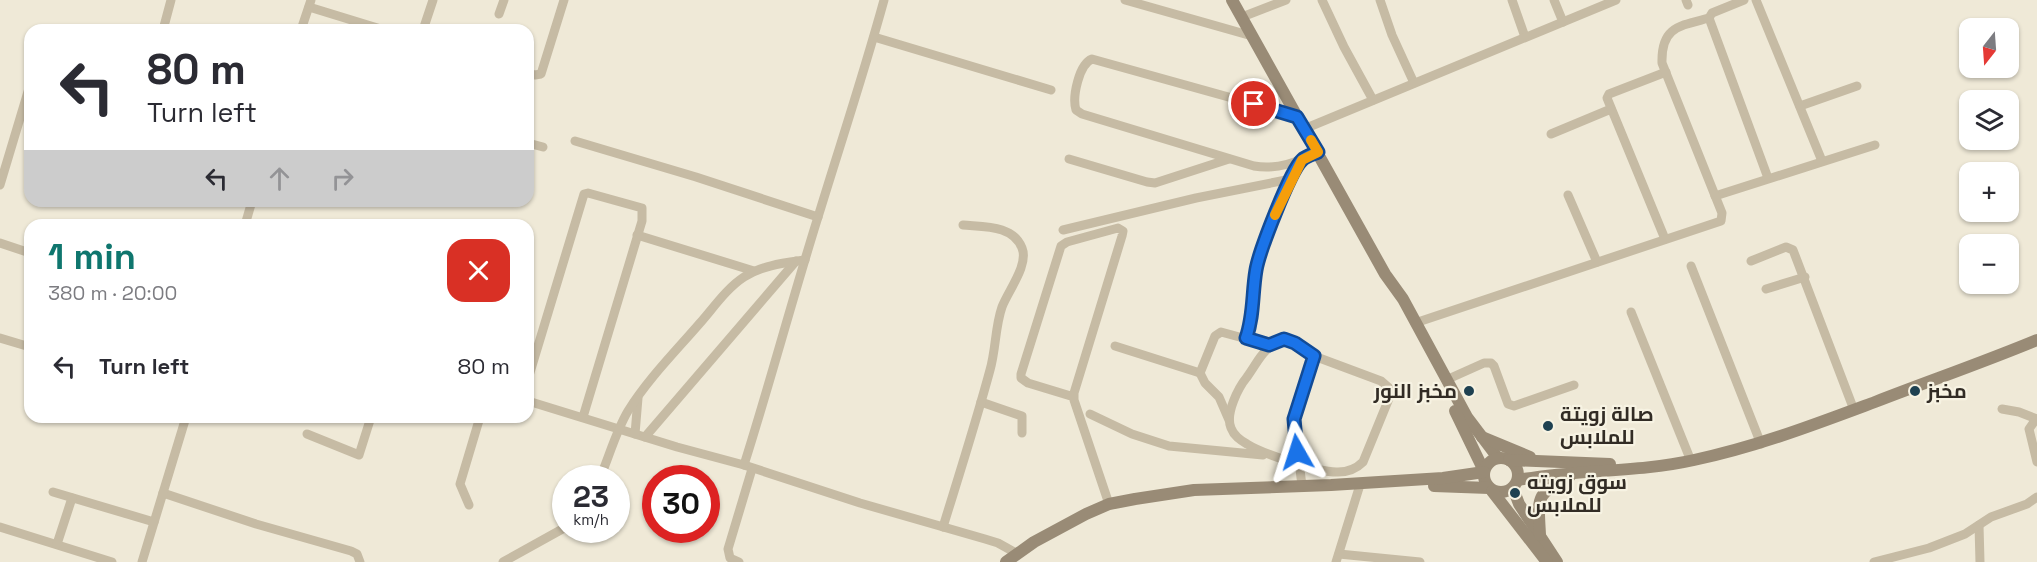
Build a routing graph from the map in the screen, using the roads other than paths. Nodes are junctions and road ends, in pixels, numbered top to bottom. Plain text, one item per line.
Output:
1 (171, 0) edge
2 (433, 0) edge
3 (504, 0) edge
4 (564, 0) edge
5 (884, 0) edge
6 (1125, 0) edge
7 (1232, 0) edge
8 (1286, 0) edge
9 (1322, 0) edge
10 (1380, 0) edge
11 (1512, 0) edge
12 (1554, 0) edge
13 (1616, 0) edge
14 (1744, 0) edge
15 (1756, 0) edge
16 (310, 4) edge
17 (499, 14) dead end
18 (1242, 17) junction
19 (1709, 18) junction
20 (1563, 22) junction
21 (165, 24) edge
22 (303, 24) edge
23 (367, 24) edge
24 (425, 24) edge
25 (1252, 36) junction
26 (874, 37) junction
27 (1525, 37) junction
28 (1666, 72) junction
29 (534, 75) edge
30 (1414, 83) junction
31 (1857, 86) dead end
32 (1052, 90) dead end
33 (1373, 100) junction
34 (24, 105) edge
35 (1800, 106) junction
36 (1611, 109) junction
37 (1297, 117) junction
38 (1304, 129) junction
39 (1551, 134) dead end
40 (575, 141) dead end
41 (534, 144) edge
42 (1875, 145) dead end
43 (543, 147) dead end
44 (1318, 152) junction
45 (1069, 159) dead end
46 (1229, 159) junction
47 (1302, 160) junction
48 (1822, 161) junction
49 (1291, 178) junction
50 (1768, 178) junction
51 (0, 185) edge
52 (1568, 195) dead end
53 (1715, 196) junction
54 (818, 217) junction
55 (963, 225) dead end
56 (1063, 230) dead end
57 (638, 235) junction
58 (1665, 239) junction
59 (0, 243) edge
60 (24, 251) edge
61 (801, 261) junction
62 (1751, 261) dead end
63 (1597, 262) junction
64 (1691, 266) dead end
65 (754, 271) junction
66 (1385, 274) junction
67 (1805, 277) junction
68 (1766, 289) dead end
69 (1631, 312) dead end
70 (1415, 323) junction
71 (0, 338) edge
72 (1246, 338) junction
73 (2037, 340) edge
74 (24, 345) edge
75 (1269, 345) junction
76 (1115, 346) dead end
77 (1314, 356) junction
78 (534, 359) edge
79 (1200, 373) junction
80 (1446, 380) junction
81 (1574, 385) dead end
82 (1074, 397) junction
83 (638, 398) junction
84 (981, 402) junction
85 (534, 403) edge
86 (2002, 409) dead end
87 (1854, 410) junction
88 (1090, 414) dead end
89 (583, 417) junction
90 (2037, 419) edge
91 (1230, 422) junction
92 (184, 423) edge
93 (369, 423) edge
94 (478, 423) edge
95 (619, 429) junction
96 (1022, 433) dead end
97 (307, 434) dead end
98 (640, 435) junction
99 (1480, 436) junction
100 (1761, 444) junction
101 (1277, 456) junction
102 (1504, 459) junction
103 (1691, 461) junction
104 (2037, 462) edge
105 (1551, 463) junction
106 (1299, 464) junction
107 (606, 465) edge
108 (748, 467) junction
109 (1653, 467) junction
110 (1484, 472) junction
111 (1574, 473) junction
112 (1515, 484) junction
113 (1331, 485) junction
114 (1302, 486) junction
115 (1359, 488) junction
116 (1491, 489) junction
117 (53, 492) dead end
118 (163, 493) junction
119 (2037, 497) edge
120 (72, 498) junction
121 (1109, 504) junction
122 (469, 505) dead end
123 (154, 522) junction
124 (1979, 525) junction
125 (0, 527) edge
126 (943, 527) junction
127 (552, 535) edge
128 (1540, 536) junction
129 (57, 544) junction
130 (1016, 553) junction
131 (1337, 558) edge
132 (112, 562) edge
133 (142, 562) edge
134 (360, 562) edge
135 (503, 562) edge
136 (739, 562) edge
137 (1006, 562) edge
138 (1420, 562) edge
139 (1547, 562) edge
140 (1557, 562) edge
141 (1874, 562) edge
142 (1980, 562) edge

1 - 21 street
2 - 24 street
3 - 17 street
4 - 29 street
5 - 26 street
6 - 25 street
7 - 18 main road
8 - 18 street
9 - 33 street
10 - 30 street
11 - 27 street
12 - 20 street
13 - 20 street
14 - 19 street
15 - 35 street
16 - 22 street
16 - 23 street
18 - 25 main road
19 - 28 street
19 - 50 street
20 - 27 street
25 - 37 main road
26 - 32 street
26 - 54 street
27 - 30 street
28 - 36 street
28 - 53 street
30 - 33 street
31 - 35 street
33 - 38 street
34 - 51 street
35 - 48 street
36 - 39 street
36 - 58 street
37 - 38 main road
37 - 46 street
38 - 44 main road
40 - 54 street
41 - 43 street
42 - 48 street
44 - 47 street
44 - 66 main road
45 - 46 street
46 - 47 street
47 - 49 street
48 - 50 street
49 - 56 street
49 - 72 street
50 - 53 street
52 - 63 street
53 - 58 street
54 - 61 street
55 - 84 street
57 - 65 street
57 - 78 street
57 - 89 street
58 - 63 street
59 - 60 street
61 - 65 street
61 - 98 street
61 - 108 street
62 - 67 street
63 - 70 street
64 - 100 street
65 - 83 street
66 - 70 main road
66 - 110 main road
67 - 68 street
67 - 87 street
69 - 103 street
70 - 80 main road
71 - 74 street
72 - 75 street
72 - 79 street
73 - 87 main road
75 - 77 street
75 - 91 street
76 - 79 street
77 - 106 street
77 - 106 street
79 - 91 street
80 - 81 street
80 - 99 main road
82 - 82 street
82 - 121 street
83 - 95 street
83 - 98 street
84 - 96 street
84 - 126 street
85 - 89 street
86 - 90 street
87 - 100 main road
88 - 101 street
89 - 95 street
90 - 104 street
91 - 101 street
92 - 118 street
93 - 97 street
94 - 122 street
95 - 98 street
95 - 107 street
98 - 108 street
99 - 102 main road
99 - 105 main road
100 - 103 main road
101 - 106 street
102 - 105 main road
102 - 110 main road
102 - 112 main road
103 - 109 main road
105 - 109 main road
106 - 114 street
108 - 126 street
108 - 136 street
109 - 111 main road
110 - 113 main road
110 - 116 main road
111 - 112 main road
111 - 128 main road
112 - 116 main road
112 - 128 main road
113 - 114 main road
113 - 115 main road
114 - 121 main road
115 - 116 main road
115 - 131 street
116 - 139 main road
117 - 120 street
118 - 123 street
118 - 134 street
119 - 124 street
120 - 123 street
120 - 129 street
121 - 130 main road
123 - 133 street
124 - 141 street
124 - 142 street
125 - 129 street
126 - 130 street
127 - 135 street
128 - 140 main road
129 - 132 street
130 - 137 main road
131 - 138 street

